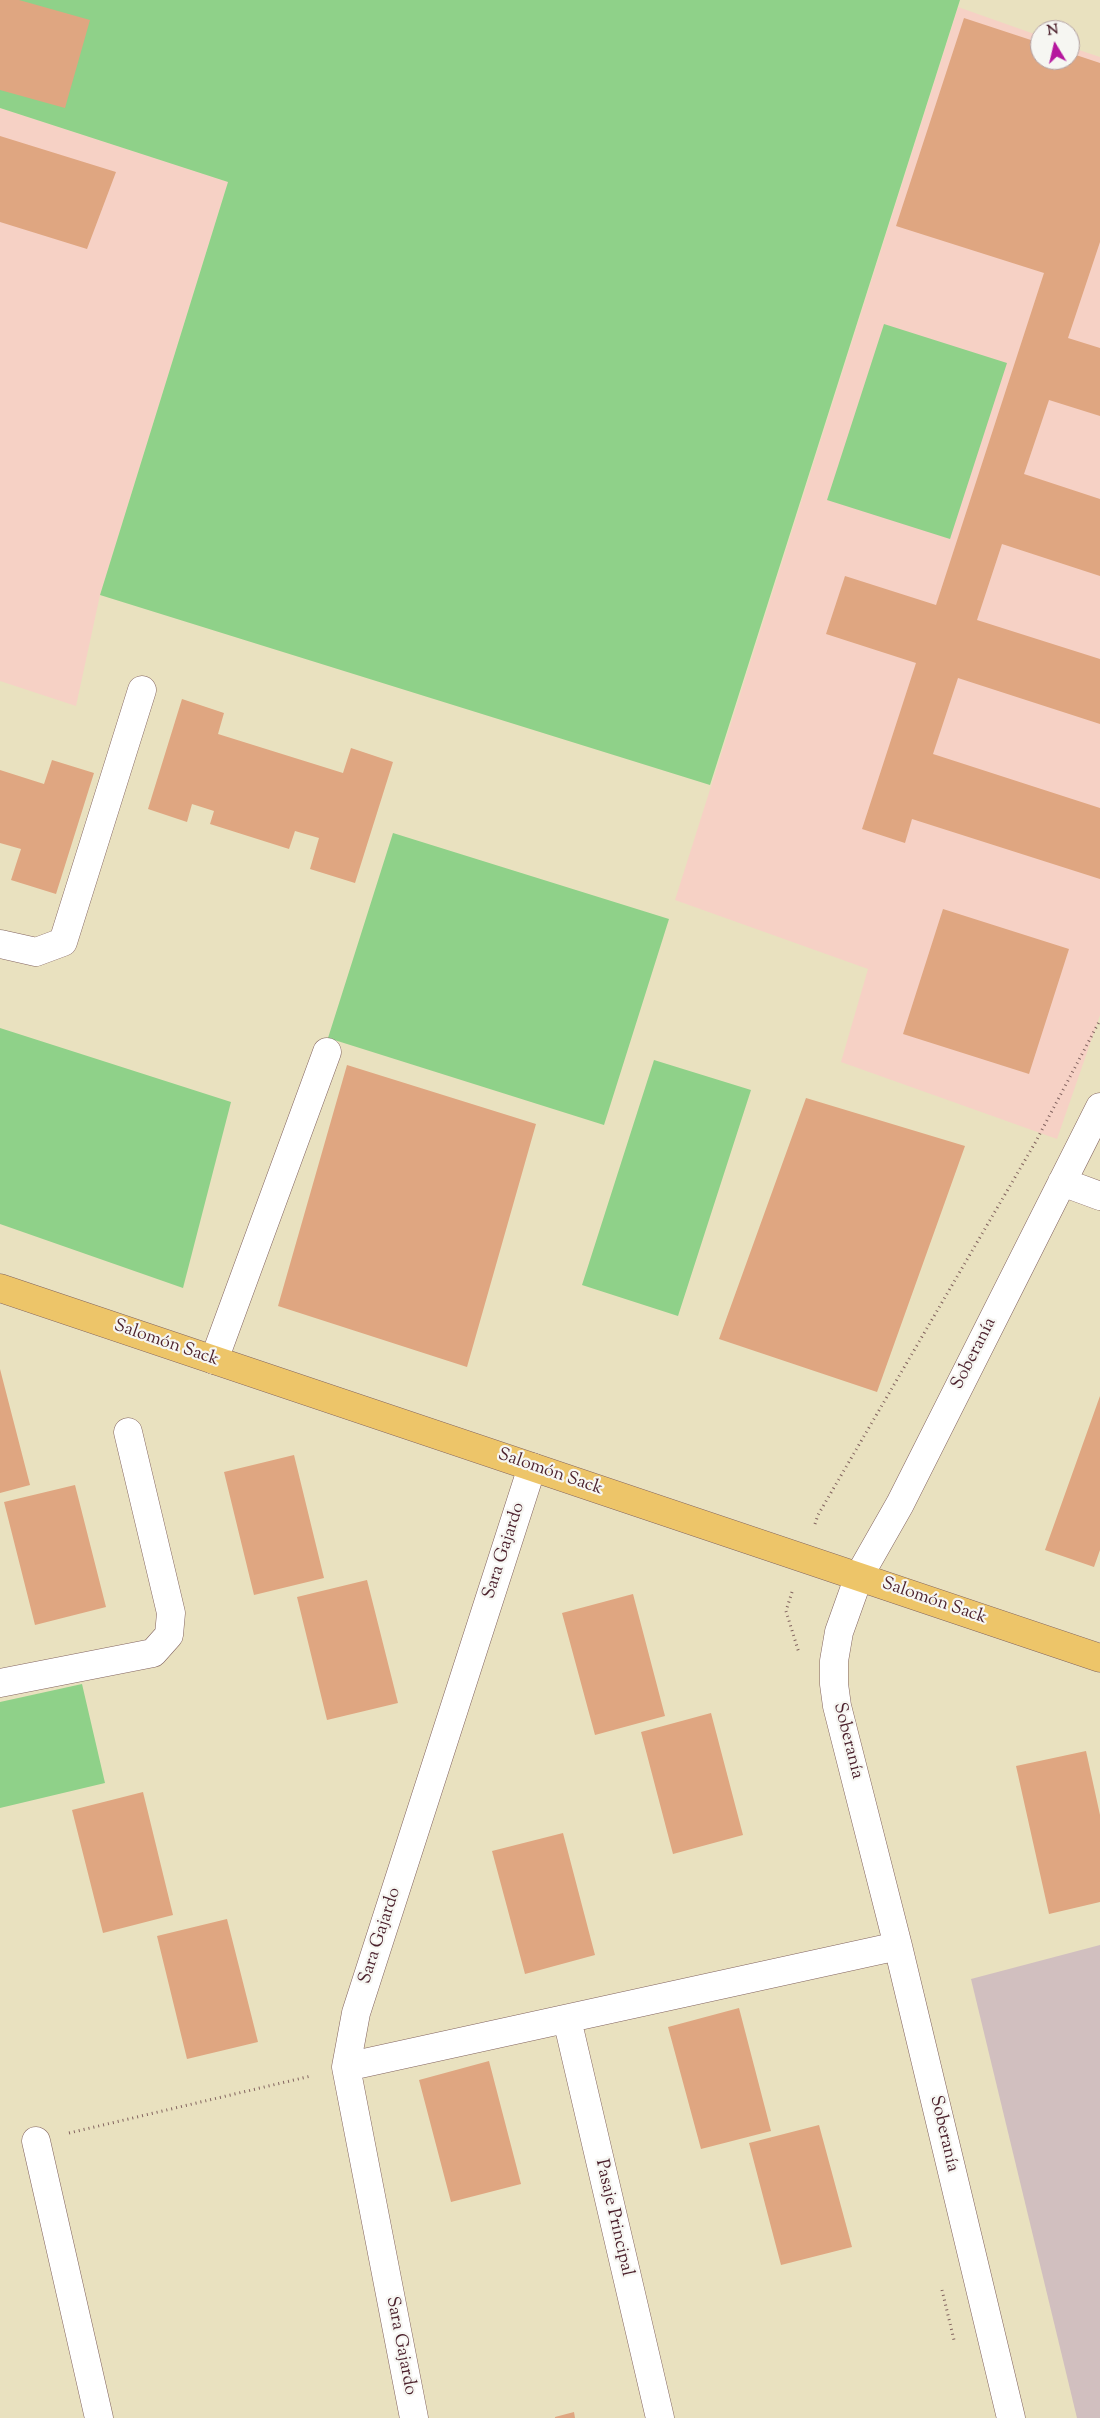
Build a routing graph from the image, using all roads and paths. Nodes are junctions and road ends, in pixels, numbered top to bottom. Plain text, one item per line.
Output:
1 (142, 690) dead end
2 (0, 944) edge
3 (1100, 1020) edge
4 (328, 1052) dead end
5 (1100, 1107) edge
6 (1062, 1182) junction
7 (1100, 1196) edge
8 (0, 1288) edge
9 (214, 1360) junction
10 (128, 1432) dead end
11 (532, 1467) junction
12 (804, 1558) junction
13 (860, 1576) junction
14 (801, 1658) dead end
15 (1100, 1658) edge
16 (0, 1683) edge
17 (898, 1946) junction
18 (567, 2019) junction
19 (346, 2067) junction
20 (36, 2141) joint
21 (942, 2288) dead end
22 (955, 2345) dead end
23 (99, 2418) edge
24 (414, 2418) edge
25 (660, 2418) edge
26 (1011, 2418) edge

1 - 2 street
3 - 12 path
4 - 9 street
5 - 6 street, Soberanía
6 - 7 street
6 - 13 street, Soberanía
8 - 9 main road, Salomón Sack
9 - 11 main road, Salomón Sack
10 - 16 street
11 - 12 main road, Salomón Sack
11 - 19 street, Sara Gajardo
12 - 13 main road, Salomón Sack
12 - 14 path
13 - 15 main road, Salomón Sack
13 - 17 street, Soberanía
17 - 18 street
17 - 26 street, Soberanía
18 - 19 street
18 - 25 street, Pasaje Principal
19 - 20 path
19 - 24 street, Sara Gajardo
20 - 23 street
21 - 22 path

